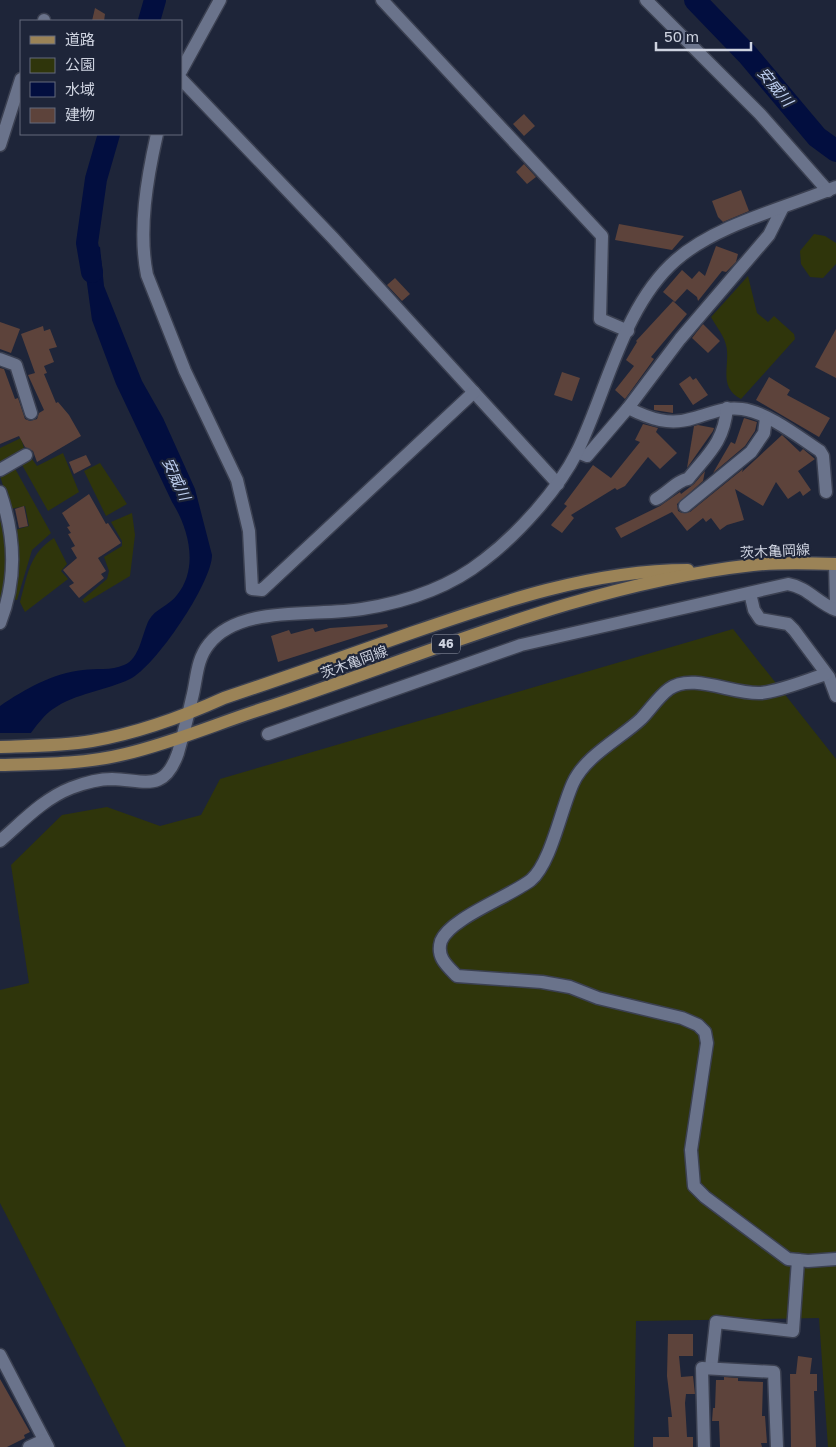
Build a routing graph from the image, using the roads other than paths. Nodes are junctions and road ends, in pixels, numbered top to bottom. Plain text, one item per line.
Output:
1 (220, 0) edge
2 (382, 0) edge
3 (646, 0) edge
4 (182, 69) edge
5 (182, 80) edge
6 (20, 82) edge
7 (157, 135) edge
8 (0, 145) edge
9 (833, 188) edge
10 (782, 209) junction
11 (628, 331) junction
12 (0, 360) edge
13 (474, 392) junction
14 (628, 408) junction
15 (727, 408) junction
16 (31, 413) dead end
17 (766, 418) junction
18 (577, 452) junction
19 (26, 455) dead end
20 (0, 470) edge
21 (830, 474) edge
22 (558, 484) junction
23 (0, 492) edge
24 (826, 492) dead end
25 (656, 499) dead end
26 (685, 506) dead end
27 (835, 564) edge
28 (715, 570) junction
29 (750, 593) junction
30 (836, 604) edge
31 (836, 610) edge
32 (0, 623) edge
33 (826, 674) junction
34 (836, 696) edge
35 (188, 714) junction
36 (268, 734) dead end
37 (182, 737) junction
38 (0, 747) edge
39 (0, 765) edge
40 (0, 841) edge
41 (836, 1259) edge
42 (798, 1260) junction
43 (0, 1354) edge
44 (711, 1368) junction
45 (46, 1443) edge
46 (29, 1447) edge
47 (704, 1447) edge
48 (776, 1447) edge

1 - 4 street
2 - 11 street
3 - 9 street
5 - 13 street
6 - 8 street
7 - 13 street
9 - 10 street
10 - 11 street
10 - 14 street
11 - 18 street
12 - 16 street
13 - 22 street
14 - 15 street
14 - 18 street
15 - 17 street
15 - 25 street
17 - 21 street
17 - 26 street
18 - 22 street
19 - 20 street
21 - 24 street
22 - 35 street
23 - 32 street
27 - 28 main road, 茨木亀岡線 / 46
27 - 30 street
28 - 35 main road, 茨木亀岡線 / 46
28 - 37 main road, 茨木亀岡線 / 46
29 - 31 street
29 - 33 street
29 - 36 street
33 - 34 street
33 - 42 street
35 - 37 street
35 - 38 main road, 茨木亀岡線 / 46
37 - 39 main road, 茨木亀岡線 / 46
37 - 40 street
41 - 42 street
42 - 44 street
43 - 45 street
44 - 47 street
44 - 48 street
45 - 46 street

